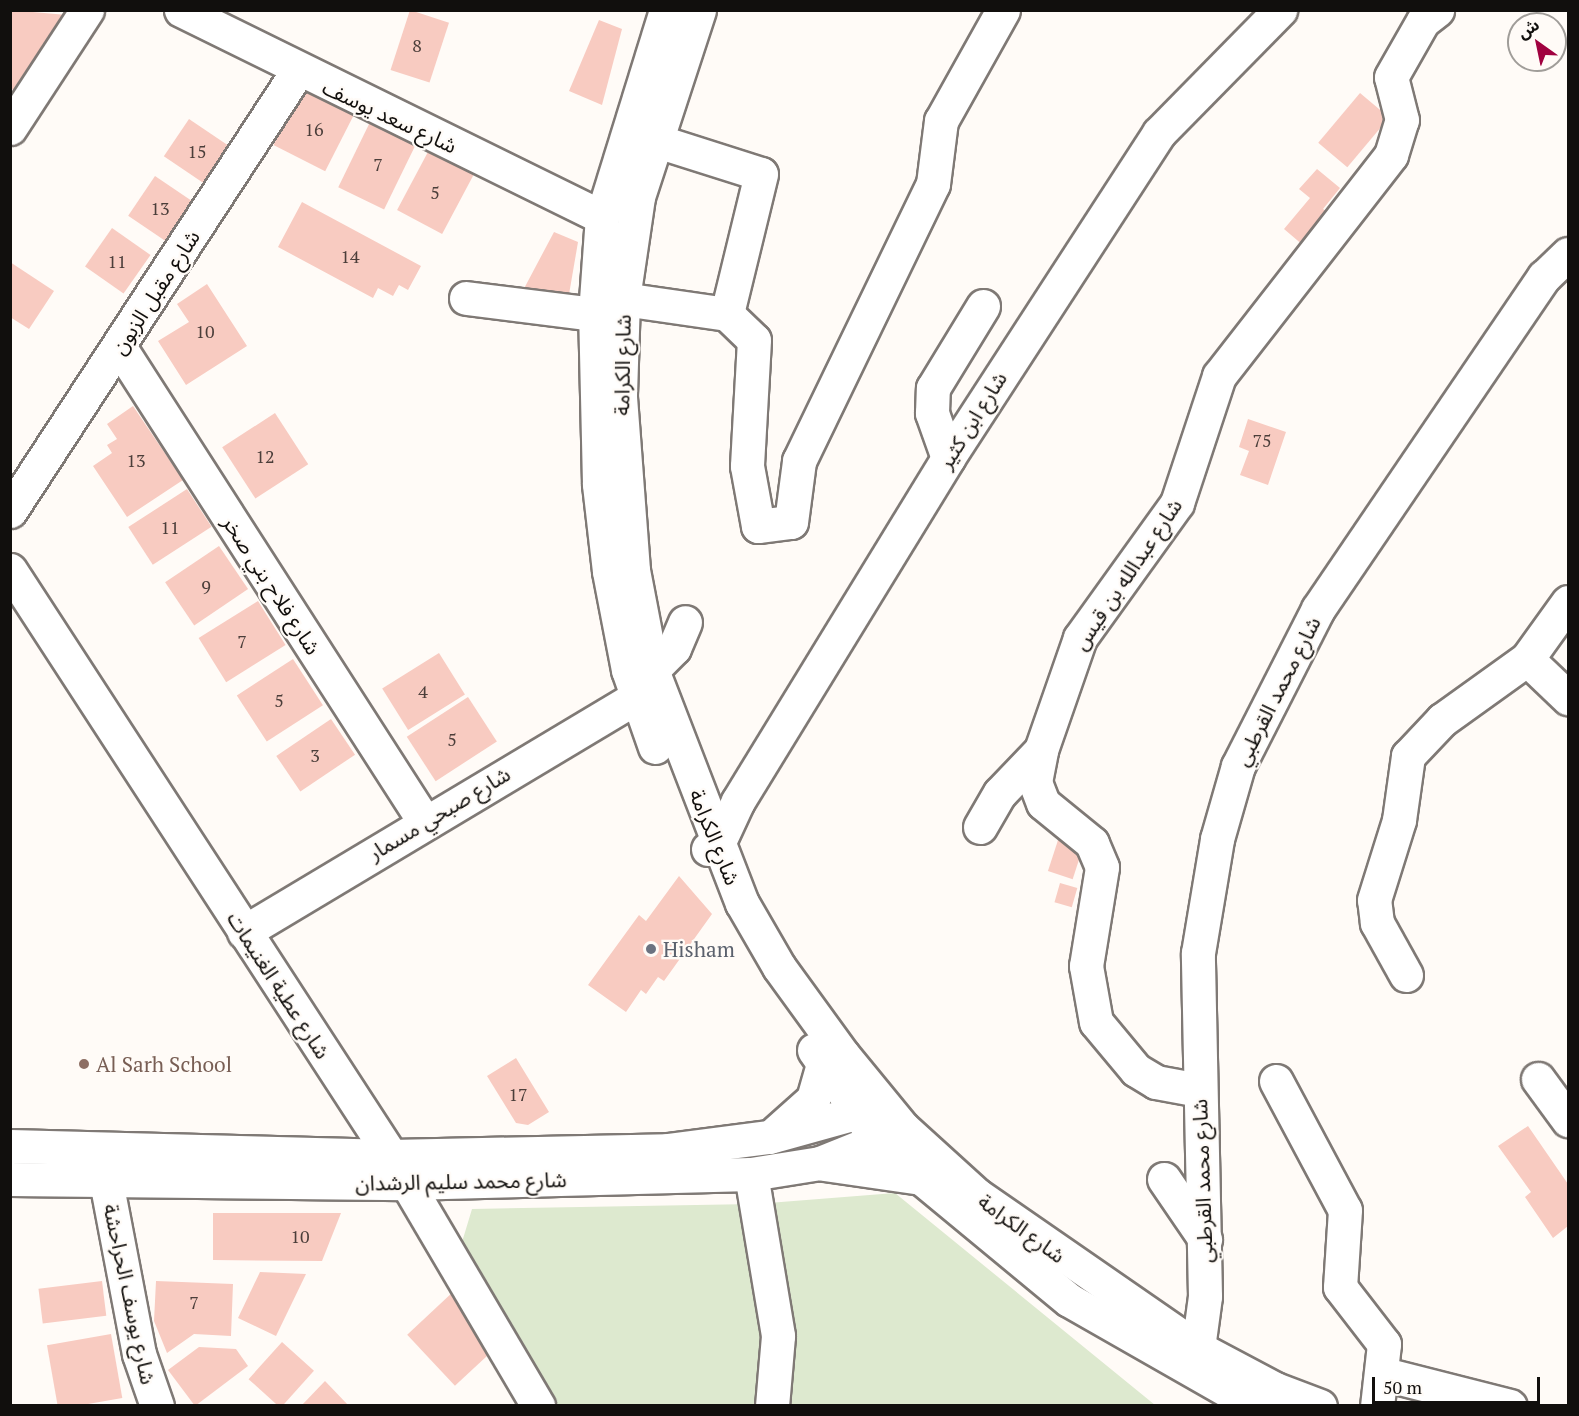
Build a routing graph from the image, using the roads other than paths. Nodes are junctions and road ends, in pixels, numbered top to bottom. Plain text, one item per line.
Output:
1 (87, 10) edge
2 (181, 10) edge
3 (666, 10) edge
4 (699, 10) edge
5 (1003, 10) edge
6 (1281, 10) edge
7 (1437, 10) edge
8 (297, 72) junction
9 (10, 128) edge
10 (654, 140) junction
11 (602, 217) junction
12 (1569, 254) edge
13 (466, 298) dead end
14 (983, 306) dead end
15 (609, 307) junction
16 (727, 314) junction
17 (120, 348) junction
18 (948, 458) junction
19 (10, 510) edge
20 (10, 570) edge
21 (1569, 602) edge
22 (685, 622) dead end
23 (1527, 659) junction
24 (644, 683) junction
25 (1569, 698) edge
26 (1041, 750) junction
27 (424, 821) junction
28 (980, 827) dead end
29 (709, 849) junction
30 (244, 932) junction
31 (1406, 975) dead end
32 (824, 1064) junction
33 (1538, 1078) dead end
34 (1276, 1081) dead end
35 (1198, 1090) junction
36 (1569, 1120) edge
37 (882, 1122) junction
38 (770, 1137) junction
39 (10, 1146) edge
40 (820, 1163) junction
41 (399, 1170) junction
42 (751, 1174) junction
43 (921, 1178) junction
44 (10, 1179) edge
45 (1164, 1179) dead end
46 (106, 1181) junction
47 (1205, 1239) junction
48 (1198, 1348) junction
49 (1380, 1390) edge
50 (157, 1406) edge
51 (538, 1406) edge
52 (772, 1406) edge
53 (1255, 1406) edge
54 (1320, 1406) edge
55 (1510, 1406) edge

1 - 9 street
2 - 8 street, شارع سعد يوسف
3 - 11 street, شارع الكرامة
4 - 10 street, شارع الكرامة
5 - 16 street
6 - 18 street, شارع ابن كثير
7 - 26 street, شارع عبدالله بن قيس
8 - 11 street, شارع سعد يوسف
8 - 17 street, شارع مقبل الزبون
10 - 15 street, شارع الكرامة
10 - 16 street
11 - 15 street, شارع الكرامة
12 - 35 street, شارع محمد القرطبي
13 - 15 street
14 - 18 street
15 - 16 street
15 - 24 street, شارع الكرامة
17 - 19 street, شارع مقبل الزبون
17 - 27 street, شارع فلاح بني صخر
18 - 29 street, شارع ابن كثير
20 - 30 street, شارع عطية الغنيمات
21 - 23 street
22 - 24 street, شارع صبحي مسمار
23 - 25 street
23 - 31 street
24 - 27 street, شارع صبحي مسمار
24 - 29 street, شارع الكرامة
26 - 28 street
26 - 35 street, شارع عبدالله بن قيس
27 - 30 street, شارع صبحي مسمار
29 - 32 street, شارع الكرامة
29 - 37 street, شارع الكرامة
30 - 41 street, شارع عطية الغنيمات
32 - 37 street, شارع الكرامة
32 - 38 street
33 - 36 street
34 - 49 street
35 - 47 street, شارع محمد القرطبي
37 - 38 street, شارع محمد سليم الرشدان
37 - 40 street, شارع محمد سليم الرشدان
37 - 43 street, شارع الكرامة
37 - 48 street, شارع الكرامة
38 - 41 street, شارع محمد سليم الرشدان
39 - 41 street, شارع محمد سليم الرشدان
40 - 42 street, شارع محمد سليم الرشدان
40 - 43 street
41 - 42 street, شارع محمد سليم الرشدان
41 - 46 street, شارع محمد سليم الرشدان
41 - 51 street, شارع عطية الغنيمات
42 - 52 street
43 - 53 street, شارع الكرامة
44 - 46 street, شارع محمد سليم الرشدان
45 - 47 street
46 - 50 street, شارع يوسف الحراحشة
47 - 48 street, شارع محمد القرطبي
48 - 54 street, شارع الكرامة
49 - 55 street

